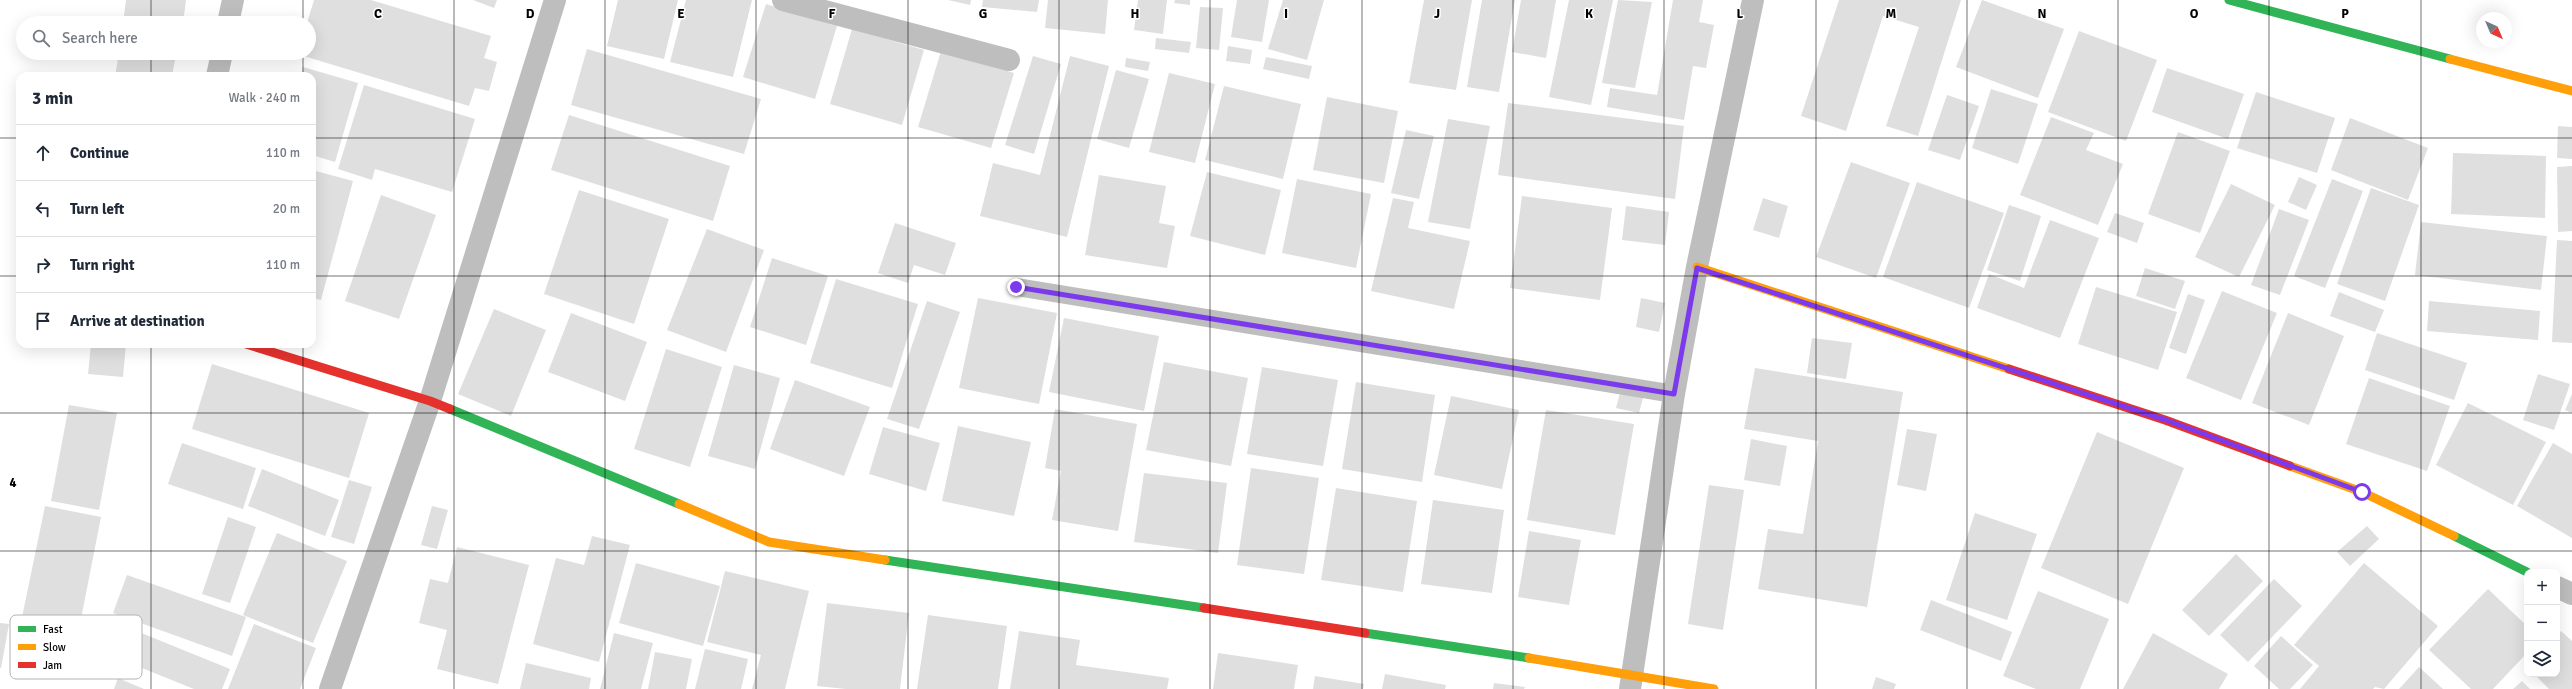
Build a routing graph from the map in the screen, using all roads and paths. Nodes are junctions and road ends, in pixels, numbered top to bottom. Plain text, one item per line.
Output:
1 (233, 0) edge
2 (555, 0) edge
3 (783, 0) edge
4 (1753, 0) edge
5 (2234, 1) edge
6 (230, 16) edge
7 (220, 60) edge
8 (1009, 60) dead end
9 (218, 72) edge
10 (2572, 91) edge
11 (1697, 268) junction
12 (1016, 287) dead end
13 (259, 348) edge
14 (1674, 394) junction
15 (430, 401) junction
16 (2524, 571) edge
17 (2560, 588) edge
18 (2572, 594) edge
19 (1631, 682) edge
20 (330, 689) edge
21 (1714, 689) edge

1 - 6 street
2 - 15 street
3 - 8 street
4 - 11 street
5 - 10 street
7 - 9 street
11 - 14 street
11 - 16 street
12 - 14 lane
13 - 15 street
14 - 19 street
15 - 19 street
15 - 20 street
17 - 18 street
19 - 21 street

